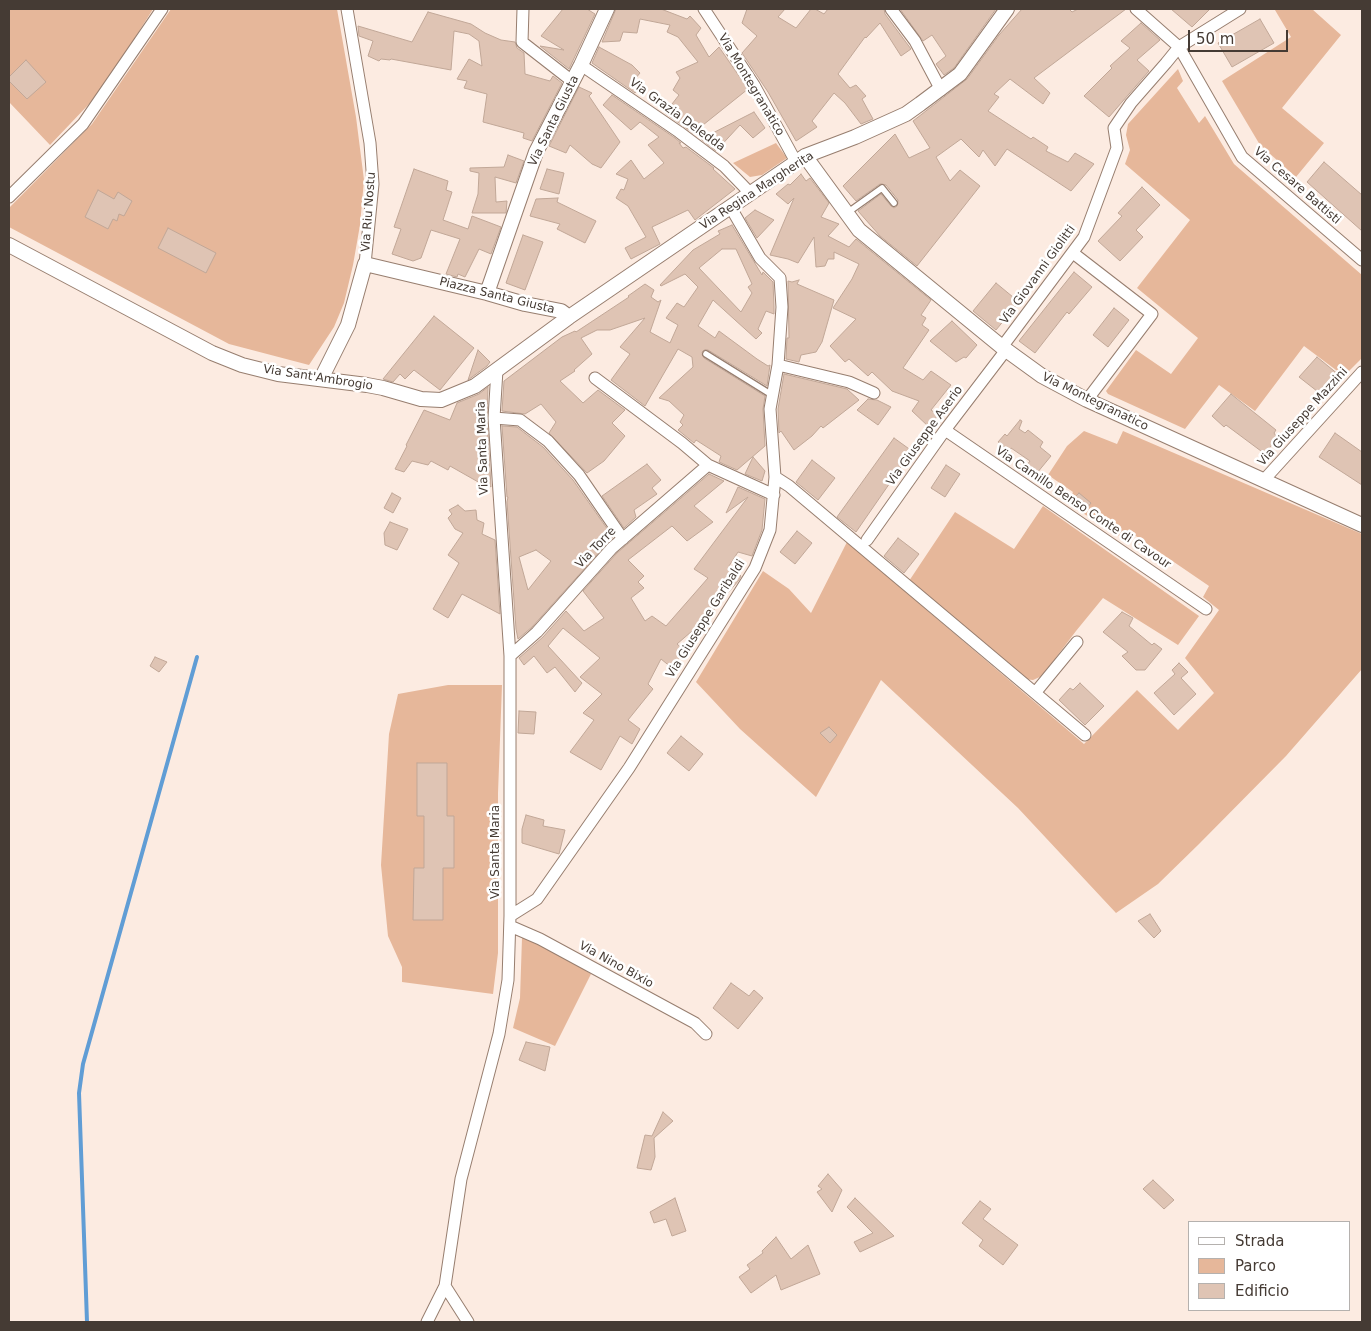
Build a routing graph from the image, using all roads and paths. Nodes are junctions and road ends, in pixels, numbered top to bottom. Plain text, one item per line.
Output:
1 (162, 9) edge
2 (347, 9) edge
3 (523, 9) edge
4 (607, 9) edge
5 (704, 9) edge
6 (891, 9) edge
7 (1007, 9) edge
8 (1136, 9) edge
9 (1240, 9) edge
10 (1178, 47) junction
11 (581, 65) junction
12 (572, 81) junction
13 (940, 90) junction
14 (801, 159) junction
15 (751, 194) junction
16 (9, 197) edge
17 (894, 203) dead end
18 (731, 208) junction
19 (847, 213) junction
20 (9, 245) edge
21 (1073, 253) junction
22 (1362, 260) edge
23 (365, 264) junction
24 (487, 292) junction
25 (569, 317) junction
26 (1004, 348) junction
27 (706, 354) dead end
28 (778, 365) junction
29 (498, 370) junction
30 (1362, 372) edge
31 (595, 378) dead end
32 (321, 379) junction
33 (874, 393) dead end
34 (772, 395) junction
35 (1087, 400) junction
36 (494, 418) junction
37 (945, 430) junction
38 (708, 465) junction
39 (775, 477) junction
40 (1264, 481) junction
41 (774, 495) junction
42 (1362, 525) edge
43 (623, 539) junction
44 (868, 540) dead end
45 (1206, 609) dead end
46 (1077, 642) dead end
47 (510, 656) junction
48 (1035, 693) junction
49 (1085, 735) dead end
50 (510, 921) junction
51 (706, 1034) dead end
52 (445, 1286) junction
53 (427, 1322) edge
54 (468, 1322) edge

1 - 16 street
2 - 23 street, Via Riu Nostu
3 - 12 street
4 - 11 street, Via Santa Giusta
5 - 14 street, Via Montegranatico
6 - 13 street
7 - 13 street, Via Regina Margherita
8 - 10 street, Via Cesare Battisti
9 - 10 street, Via Giovanni Giolitti
10 - 21 street, Via Giovanni Giolitti
10 - 22 street, Via Cesare Battisti
11 - 12 street, Via Santa Giusta
11 - 15 street, Via Grazia Deledda
12 - 24 street, Via Santa Giusta
13 - 14 street, Via Regina Margherita
14 - 15 street, Via Regina Margherita
14 - 19 street, Via Montegranatico
15 - 18 street, Via Regina Margherita
17 - 19 lane
18 - 25 street, Via Regina Margherita
18 - 28 street, Via Giuseppe Garibaldi
19 - 26 street, Via Montegranatico
20 - 32 street, Via Sant'Ambrogio
21 - 26 street, Via Giovanni Giolitti
21 - 35 street
23 - 24 street, Piazza Santa Giusta
23 - 32 street, Via Riu Nostu
24 - 25 street, Piazza Santa Giusta
25 - 29 street, Piazza Santa Giusta
26 - 35 street, Via Montegranatico
26 - 37 street, Via Giuseppe Aserio
27 - 34 lane
28 - 33 street
28 - 34 street, Via Giuseppe Garibaldi
29 - 32 street, Via Sant'Ambrogio
29 - 36 street, Via Santa Maria
30 - 40 street, Via Giuseppe Mazzini
31 - 38 street
34 - 39 street, Via Giuseppe Garibaldi
35 - 40 street, Via Montegranatico
36 - 43 street
36 - 47 street, Via Santa Maria
37 - 44 street, Via Giuseppe Aserio
37 - 45 street, Via Camillo Benso Conte di Cavour
38 - 41 street
38 - 43 street, Via Torre
39 - 41 street, Via Giuseppe Garibaldi
39 - 48 street
40 - 42 street, Via Montegranatico
41 - 50 street, Via Giuseppe Garibaldi
43 - 47 street, Via Torre
46 - 48 street
47 - 50 street, Via Santa Maria
48 - 49 street
50 - 51 street, Via Nino Bixio
50 - 52 street, Via Santa Maria
52 - 53 street, Via Santa Maria
52 - 54 street

